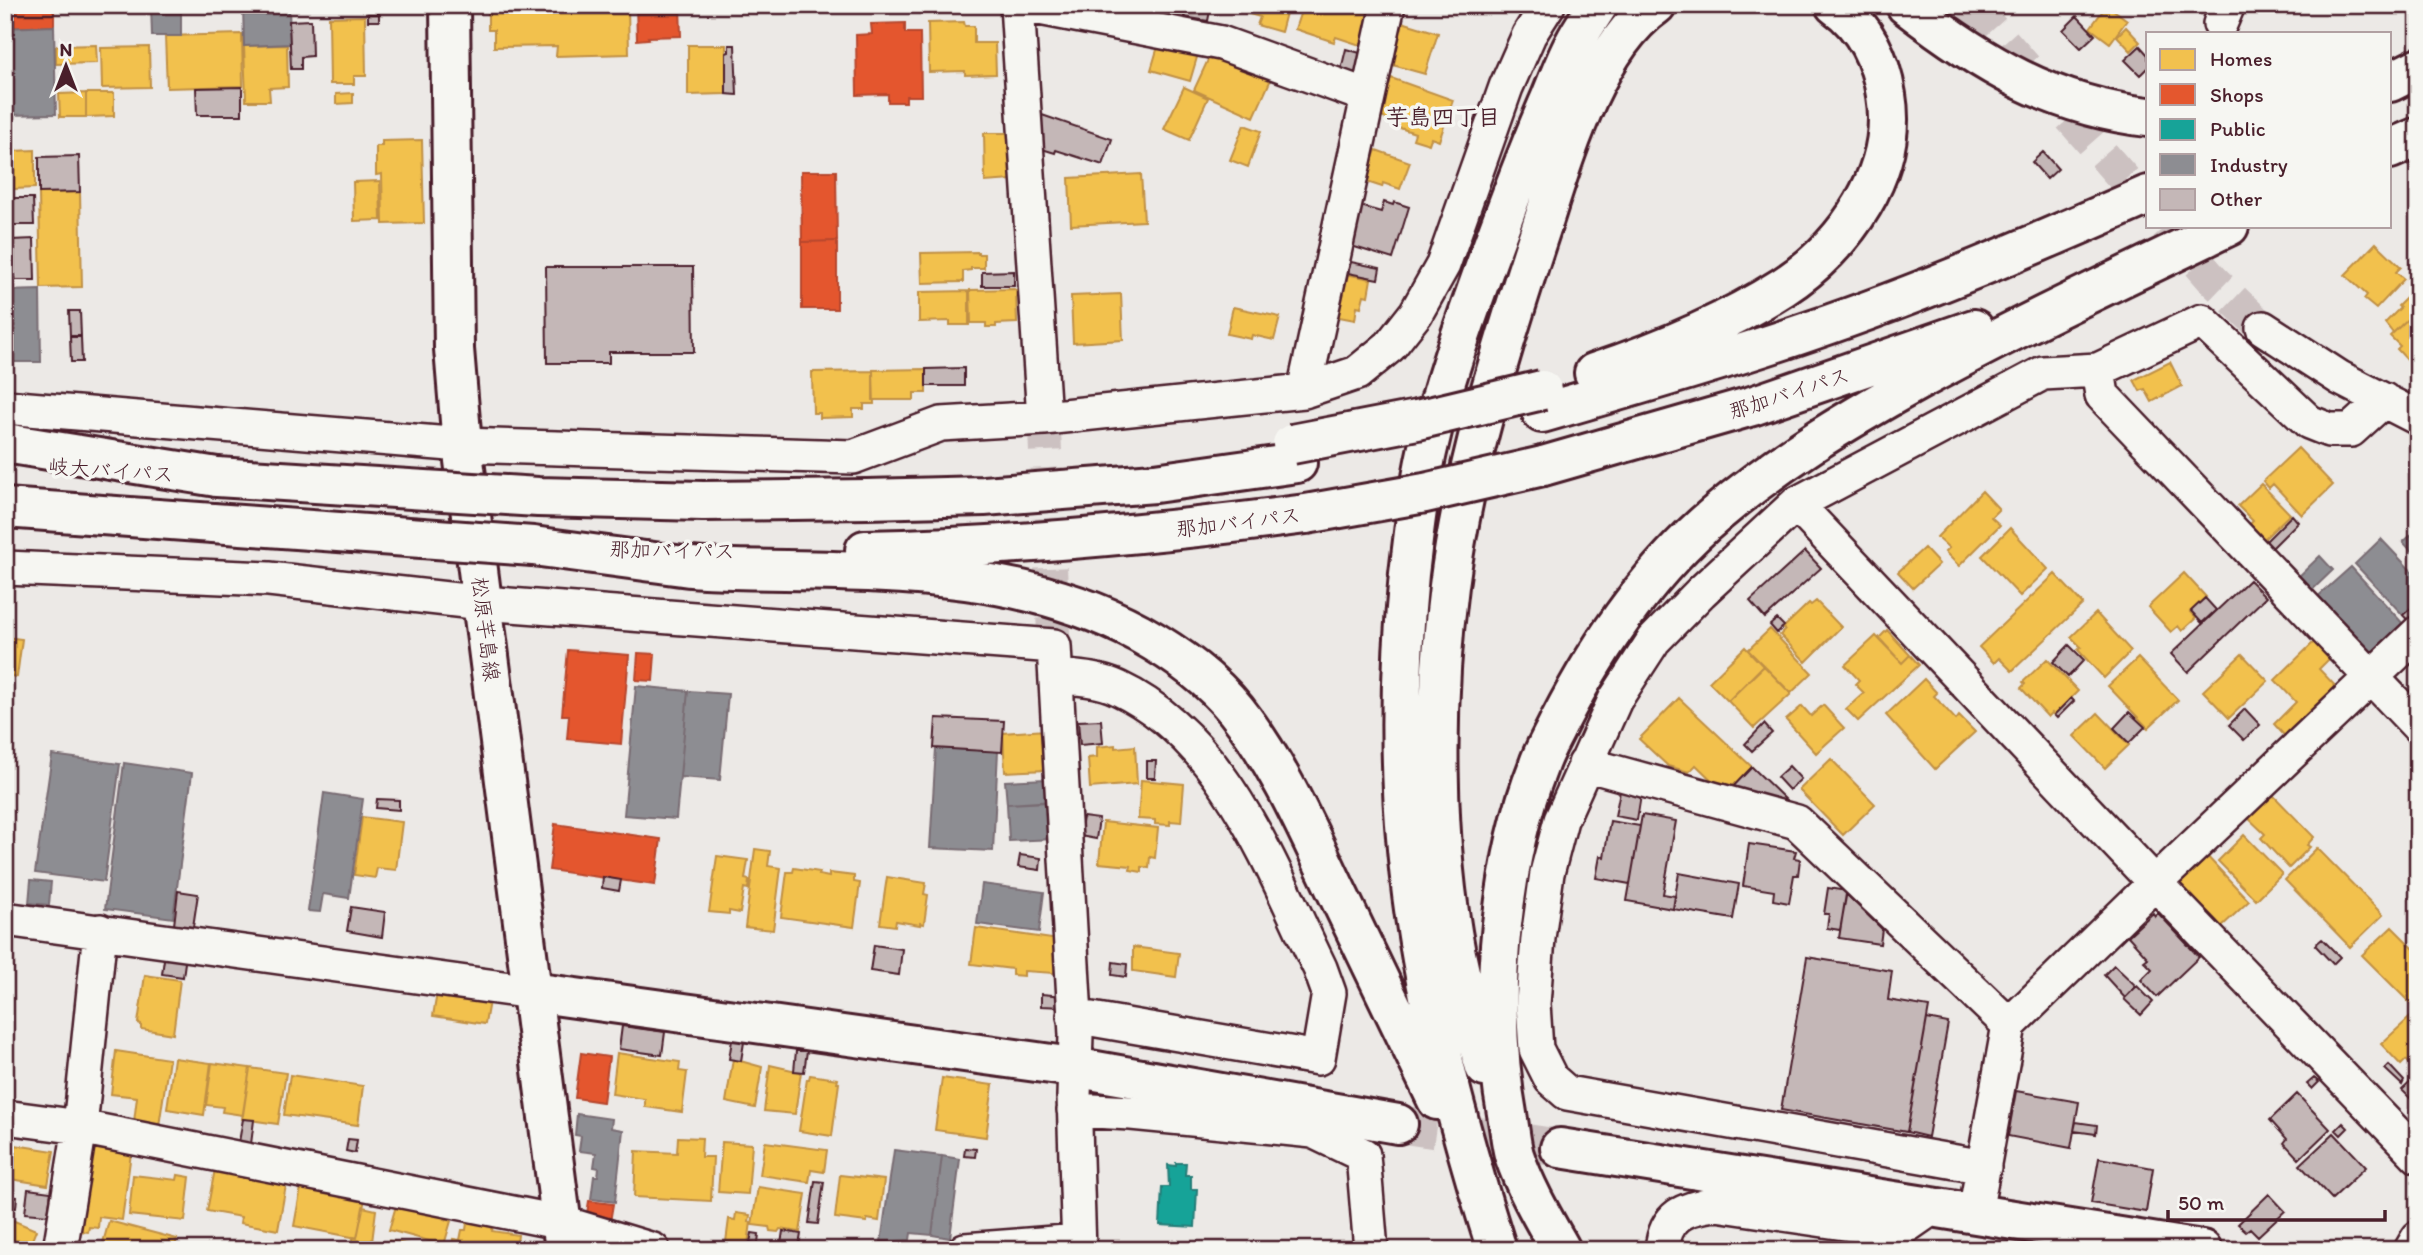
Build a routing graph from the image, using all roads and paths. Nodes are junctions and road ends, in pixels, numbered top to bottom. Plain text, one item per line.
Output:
1 (450, 5) edge
2 (1017, 5) edge
3 (1024, 5) edge
4 (1388, 5) edge
5 (1548, 5) edge
6 (1598, 5) edge
7 (1656, 5) edge
8 (1835, 5) edge
9 (1906, 5) edge
10 (2418, 66) edge
11 (2392, 73) edge
12 (2392, 81) edge
13 (1367, 96) junction
14 (2146, 117) edge
15 (2418, 136) edge
16 (2392, 148) edge
17 (2146, 196) edge
18 (2213, 228) edge
19 (2225, 228) edge
20 (2263, 328) tunnel mouth
21 (2098, 370) junction
22 (1304, 390) junction
23 (2384, 400) junction
24 (1542, 401) junction
25 (5, 407) edge
26 (1044, 418) junction
27 (2418, 418) edge
28 (5, 443) edge
29 (462, 445) junction
30 (5, 462) edge
31 (217, 477) junction
32 (1796, 504) junction
33 (5, 508) edge
34 (213, 523) junction
35 (5, 527) edge
36 (867, 561) junction
37 (5, 568) edge
38 (483, 603) junction
39 (2418, 633) edge
40 (1056, 676) junction
41 (2371, 678) junction
42 (2418, 726) edge
43 (1585, 764) junction
44 (2155, 883) junction
45 (5, 919) edge
46 (100, 931) junction
47 (532, 992) junction
48 (1074, 1016) junction
49 (2009, 1025) junction
50 (1073, 1067) junction
51 (1074, 1110) junction
52 (5, 1117) edge
53 (1398, 1124) tunnel mouth
54 (80, 1127) junction
55 (1560, 1149) tunnel mouth
56 (1514, 1154) junction
57 (2418, 1156) edge
58 (1984, 1167) junction
59 (1474, 1177) junction
60 (1935, 1206) junction
61 (1975, 1213) junction
62 (564, 1236) edge
63 (2418, 1238) edge
64 (1079, 1245) edge
65 (61, 1250) edge
66 (653, 1250) edge
67 (965, 1250) edge
68 (1371, 1250) edge
69 (1497, 1250) edge
70 (1561, 1250) edge
71 (1662, 1250) edge
72 (2202, 1250) edge
73 (2412, 1250) edge

1 - 29 main road, 松原芋島線
2 - 26 street
3 - 13 street
4 - 13 street
5 - 22 street
6 - 59 main road
7 - 56 main road
8 - 24 main road
9 - 14 main road
10 - 11 main road
10 - 12 main road
13 - 22 street
15 - 16 main road
17 - 24 main road
18 - 36 main road, 那加バイパス, bridge
19 - 56 main road
20 - 23 street
21 - 23 street
21 - 32 street
21 - 41 street
22 - 26 street
23 - 27 street
24 - 31 main road, bridge
25 - 29 street
26 - 29 street
28 - 31 main road
29 - 38 main road, 松原芋島線
30 - 31 main road, 岐大バイパス
32 - 43 street
32 - 44 street
33 - 34 main road
34 - 35 main road
34 - 36 main road, bridge
36 - 59 main road
37 - 38 street
38 - 40 street
38 - 47 main road, 松原芋島線
39 - 41 street
40 - 48 street
40 - 48 street
41 - 42 street
41 - 44 street
43 - 49 street
43 - 58 street
44 - 49 street
44 - 57 street
45 - 46 street
46 - 47 street
46 - 54 street
47 - 50 main road
47 - 62 main road, 松原芋島線
48 - 50 street
49 - 58 street
50 - 51 street
50 - 53 main road
51 - 64 street
51 - 68 street
52 - 54 street
54 - 62 street
54 - 65 street
55 - 60 main road
56 - 70 main road
58 - 61 street
59 - 69 main road
60 - 61 main road
60 - 71 street
61 - 72 main road
62 - 66 street
63 - 73 street
64 - 67 street

